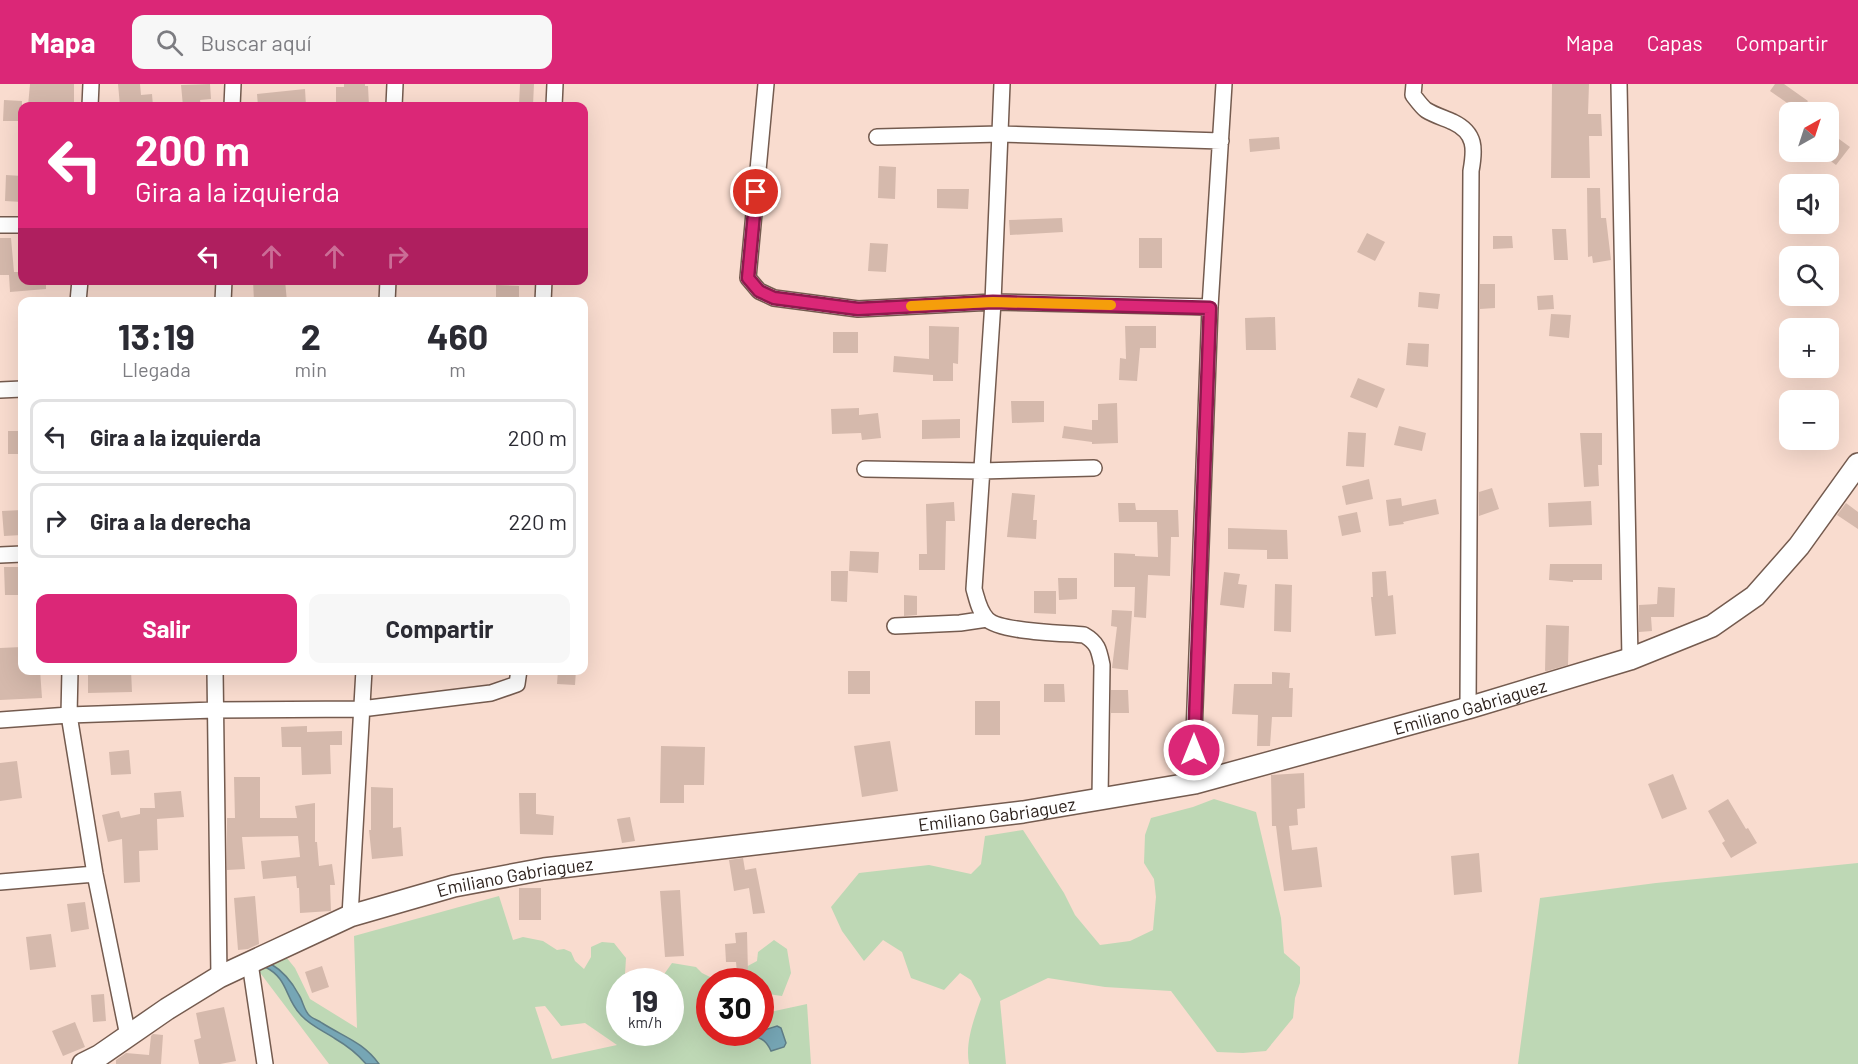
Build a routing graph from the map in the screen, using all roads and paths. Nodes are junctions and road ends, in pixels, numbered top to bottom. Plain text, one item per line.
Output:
1 (91, 84) edge
2 (233, 84) edge
3 (395, 84) edge
4 (555, 84) edge
5 (766, 84) edge
6 (1002, 84) edge
7 (1224, 84) edge
8 (1413, 84) edge
9 (1619, 84) edge
10 (90, 102) edge
11 (232, 102) edge
12 (394, 102) edge
13 (554, 102) edge
14 (1000, 134) junction
15 (877, 136) dead end
16 (1221, 141) junction
17 (0, 225) edge
18 (18, 225) edge
19 (993, 302) junction
20 (1210, 308) junction
21 (18, 389) edge
22 (0, 390) edge
23 (1858, 464) edge
24 (1094, 468) dead end
25 (865, 470) dead end
26 (981, 471) junction
27 (18, 554) edge
28 (0, 555) edge
29 (987, 619) junction
30 (895, 626) dead end
31 (1630, 659) junction
32 (70, 675) edge
33 (215, 675) edge
34 (364, 675) edge
35 (518, 675) edge
36 (1468, 708) junction
37 (361, 709) junction
38 (214, 710) junction
39 (69, 715) junction
40 (0, 720) edge
41 (1195, 783) junction
42 (1100, 798) junction
43 (95, 874) junction
44 (0, 882) edge
45 (350, 916) junction
46 (250, 963) junction
47 (219, 977) junction
48 (128, 1036) junction
49 (93, 1061) edge
50 (265, 1064) edge

1 - 10 street
2 - 11 street
3 - 12 street
4 - 13 street
5 - 19 street
6 - 14 street
7 - 16 street
8 - 36 street
9 - 31 street
14 - 15 street
14 - 16 street
14 - 19 street
16 - 20 street
17 - 18 street
19 - 20 street
19 - 26 street
20 - 41 street
21 - 22 street
23 - 31 main road, Emiliano Gabriaguez
24 - 26 street
25 - 26 street
26 - 29 street
27 - 28 street
29 - 30 street
29 - 42 street
31 - 36 main road, Emiliano Gabriaguez
32 - 39 street
33 - 38 street
34 - 37 street
35 - 37 street
36 - 41 main road, Emiliano Gabriaguez
37 - 38 street
37 - 45 street
38 - 39 street
38 - 47 street
39 - 40 street
39 - 43 street
41 - 42 main road, Emiliano Gabriaguez
42 - 45 main road, Emiliano Gabriaguez
43 - 44 street
43 - 48 street
45 - 46 main road, Emiliano Gabriaguez
46 - 47 main road, Emiliano Gabriaguez
46 - 50 street
47 - 48 main road, Emiliano Gabriaguez
48 - 49 main road, Emiliano Gabriaguez

